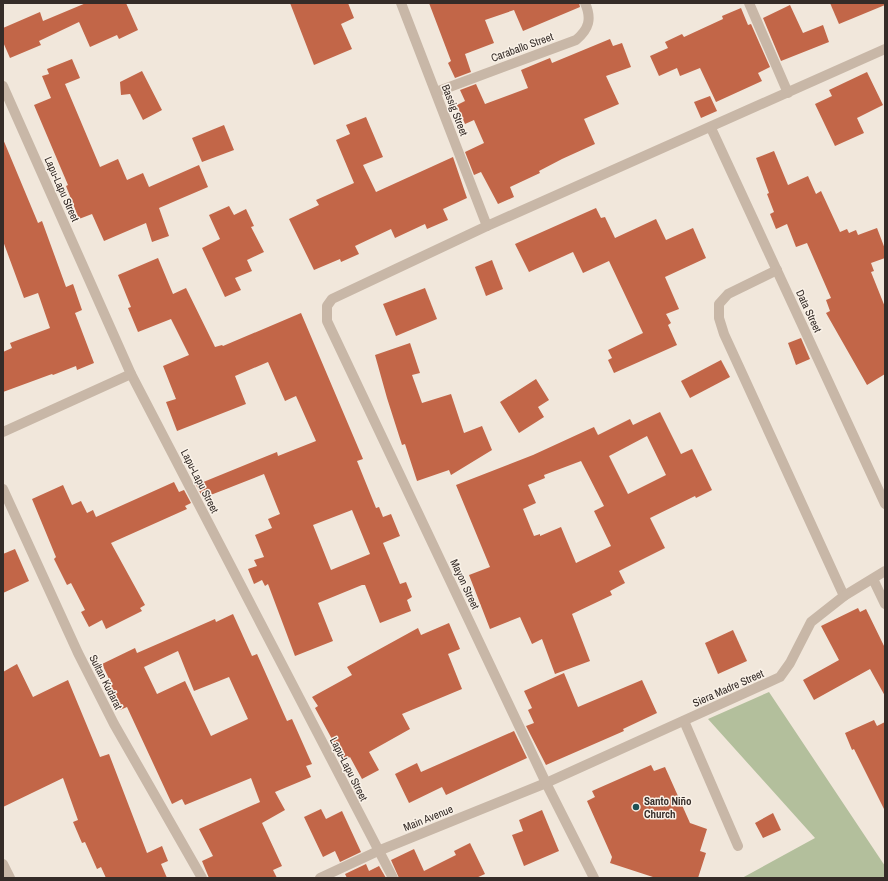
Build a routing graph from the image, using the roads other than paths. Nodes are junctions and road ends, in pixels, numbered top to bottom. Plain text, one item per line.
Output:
1 (401, 3) edge
2 (584, 3) edge
3 (749, 3) edge
4 (885, 49) edge
5 (3, 86) edge
6 (436, 92) junction
7 (788, 93) junction
8 (711, 128) junction
9 (486, 226) junction
10 (777, 270) junction
11 (131, 374) junction
12 (3, 432) edge
13 (3, 489) edge
14 (885, 504) edge
15 (885, 571) edge
16 (873, 579) junction
17 (844, 596) junction
18 (885, 604) edge
19 (684, 721) junction
20 (546, 783) junction
21 (738, 846) dead end
22 (378, 851) junction
23 (3, 864) edge
24 (10, 878) edge
25 (202, 878) edge
26 (320, 878) edge
27 (394, 878) edge
28 (594, 878) edge

1 - 6 street, Bassig Street
2 - 6 street, Caraballo Street
3 - 7 street
4 - 7 street
5 - 11 street, Lapu-Lapu Street
6 - 9 street, Bassig Street
7 - 8 street
8 - 9 street
8 - 10 street, Data Street
9 - 20 street, Mayon Street
10 - 14 street, Data Street
10 - 17 street
11 - 12 street
11 - 22 street, Lapu-Lapu Street
13 - 25 street, Sultan Kudarat
15 - 16 street, Siera Madre Street
16 - 17 street, Siera Madre Street
16 - 18 street
17 - 19 street, Siera Madre Street
19 - 20 street, Siera Madre Street
19 - 21 street
20 - 22 street, Main Avenue
20 - 28 street, Mayon Street
22 - 26 street, Main Avenue
22 - 27 street, Lapu-Lapu Street
23 - 24 street

